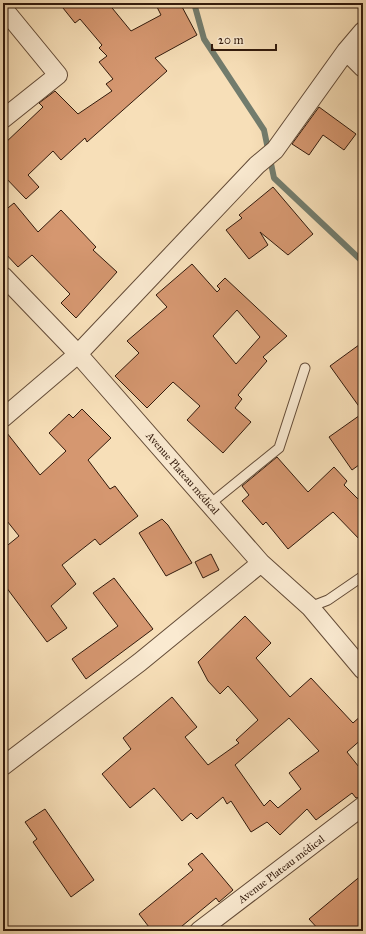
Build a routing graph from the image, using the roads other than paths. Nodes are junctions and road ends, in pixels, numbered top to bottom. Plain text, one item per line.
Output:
1 (3, 8) edge
2 (363, 31) edge
3 (346, 51) junction
4 (363, 68) edge
5 (3, 119) edge
6 (3, 276) edge
7 (78, 354) junction
8 (305, 368) dead end
9 (3, 418) edge
10 (210, 504) junction
11 (261, 564) junction
12 (363, 576) edge
13 (310, 607) junction
14 (363, 670) edge
15 (3, 766) edge
16 (363, 806) edge
17 (200, 931) edge

1 - 5 street
2 - 3 street
3 - 4 street
3 - 7 street
6 - 7 street, Avenue Plateau médical
7 - 9 street
7 - 10 street, Avenue Plateau médical
8 - 10 lane
10 - 11 street, Avenue Plateau médical
11 - 13 street, Avenue Plateau médical
11 - 15 street
12 - 13 lane
13 - 14 street, Avenue Plateau médical
16 - 17 street, Avenue Plateau médical

